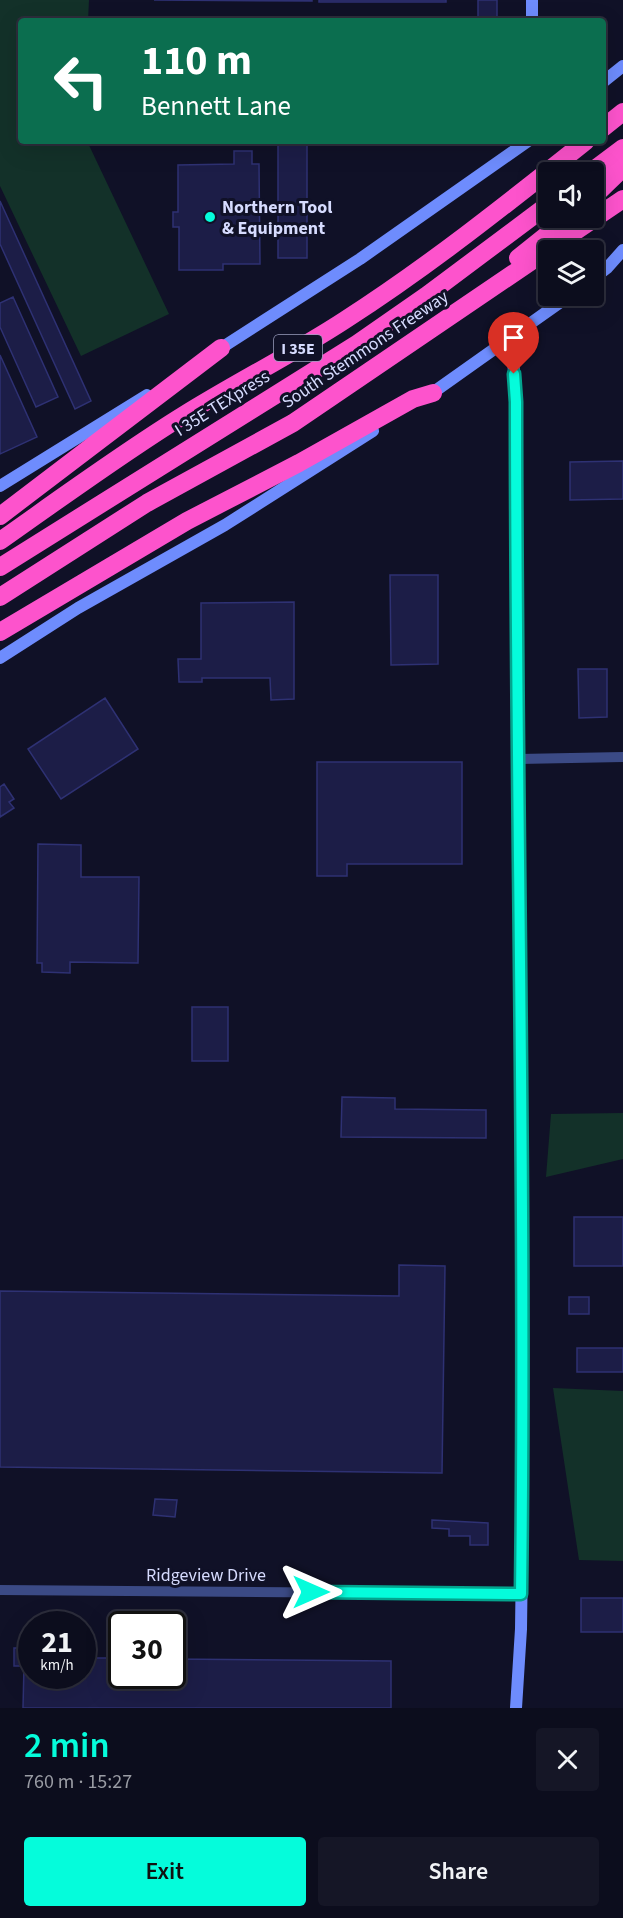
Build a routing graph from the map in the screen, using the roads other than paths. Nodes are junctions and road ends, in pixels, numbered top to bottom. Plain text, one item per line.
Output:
1 (532, 0) edge
2 (532, 18) edge
3 (623, 66) edge
4 (606, 80) edge
5 (623, 112) edge
6 (606, 126) edge
7 (524, 144) edge
8 (582, 144) edge
9 (623, 148) edge
10 (604, 162) edge
11 (623, 168) edge
12 (604, 186) edge
13 (623, 199) edge
14 (538, 212) edge
15 (556, 228) edge
16 (623, 250) edge
17 (604, 270) edge
18 (555, 306) edge
19 (425, 333) junction
20 (516, 333) junction
21 (221, 348) junction
22 (433, 393) junction
23 (0, 486) edge
24 (0, 516) edge
25 (0, 541) edge
26 (0, 567) edge
27 (0, 597) edge
28 (0, 633) edge
29 (0, 658) edge
30 (623, 757) edge
31 (519, 759) junction
32 (0, 1590) edge
33 (521, 1594) junction
34 (516, 1708) edge

1 - 2 street
3 - 4 street
5 - 6 highway
7 - 21 street
8 - 25 highway, South Stemmons Freeway / I 35E
9 - 10 highway
11 - 12 highway
13 - 19 highway, South Stemmons Freeway
14 - 26 highway, I 35E TEXpress
15 - 19 highway
16 - 17 street
18 - 20 street
19 - 27 highway, South Stemmons Freeway
20 - 22 street
20 - 31 street
21 - 23 street
21 - 24 highway
22 - 28 highway
22 - 29 street
30 - 31 street
31 - 33 street
32 - 33 street, Ridgeview Drive
33 - 34 street

